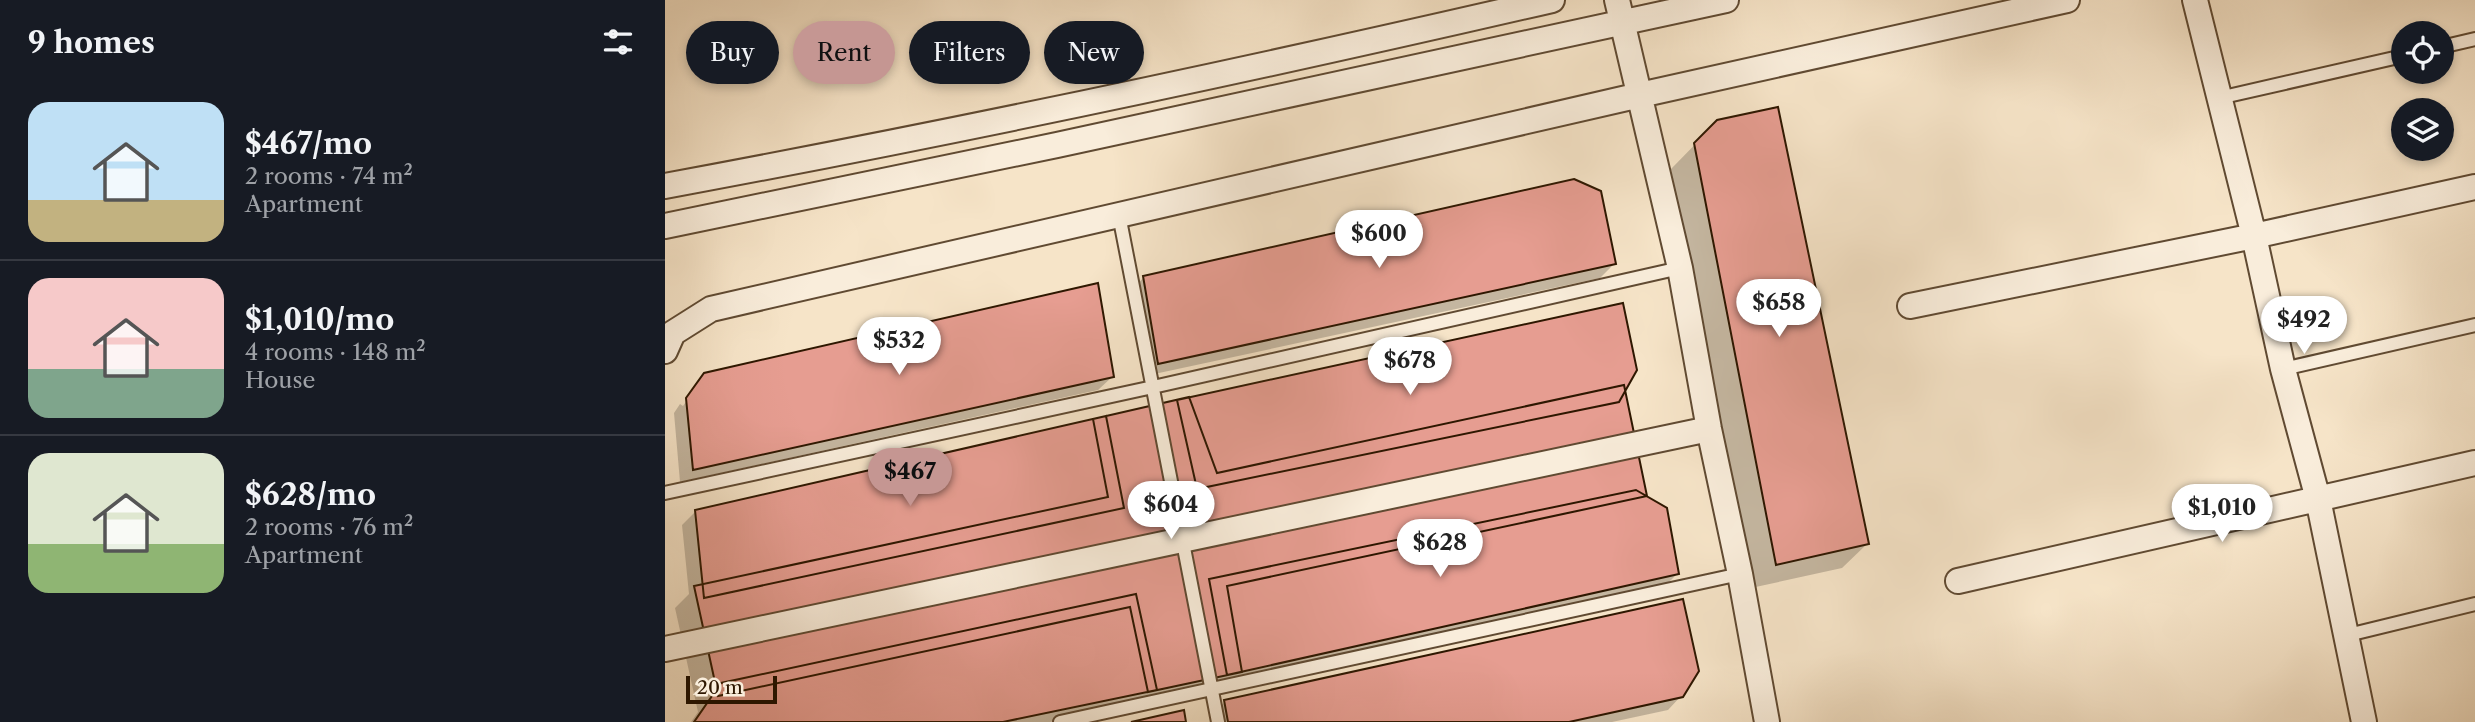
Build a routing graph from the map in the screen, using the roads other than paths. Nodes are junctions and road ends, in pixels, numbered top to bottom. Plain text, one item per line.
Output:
1 (1552, 0) edge
2 (1725, 0) edge
3 (2067, 0) edge
4 (2195, 0) edge
5 (1621, 11) edge
6 (2475, 39) edge
7 (2454, 44) edge
8 (2391, 59) edge
9 (1640, 95) junction
10 (2219, 98) junction
11 (665, 186) edge
12 (2475, 187) edge
13 (1119, 215) junction
14 (665, 226) edge
15 (2254, 236) junction
16 (1680, 268) junction
17 (1910, 306) dead end
18 (2475, 325) edge
19 (665, 351) edge
20 (2283, 369) junction
21 (1153, 387) junction
22 (1709, 429) junction
23 (2475, 463) edge
24 (665, 493) edge
25 (2318, 499) junction
26 (1183, 540) junction
27 (1740, 574) junction
28 (1958, 581) dead end
29 (2475, 604) edge
30 (2347, 635) junction
31 (665, 649) edge
32 (1212, 689) junction
33 (1061, 722) edge
34 (1218, 722) edge
35 (1767, 722) edge
36 (2364, 722) edge

1 - 11 street
2 - 5 street
3 - 9 street
4 - 10 street
5 - 9 street
5 - 14 street
6 - 7 lane
8 - 10 lane
9 - 13 street
9 - 16 street
10 - 15 street
12 - 15 street
13 - 19 street
13 - 21 lane
15 - 17 street
15 - 20 street
16 - 21 lane
16 - 22 street
18 - 20 lane
20 - 25 street
21 - 24 lane
21 - 26 lane
22 - 26 street
22 - 27 street
23 - 25 street
25 - 28 street
25 - 30 street
26 - 31 street
26 - 32 lane
27 - 32 lane
27 - 35 street
29 - 30 lane
30 - 36 street
32 - 33 lane
32 - 34 lane

